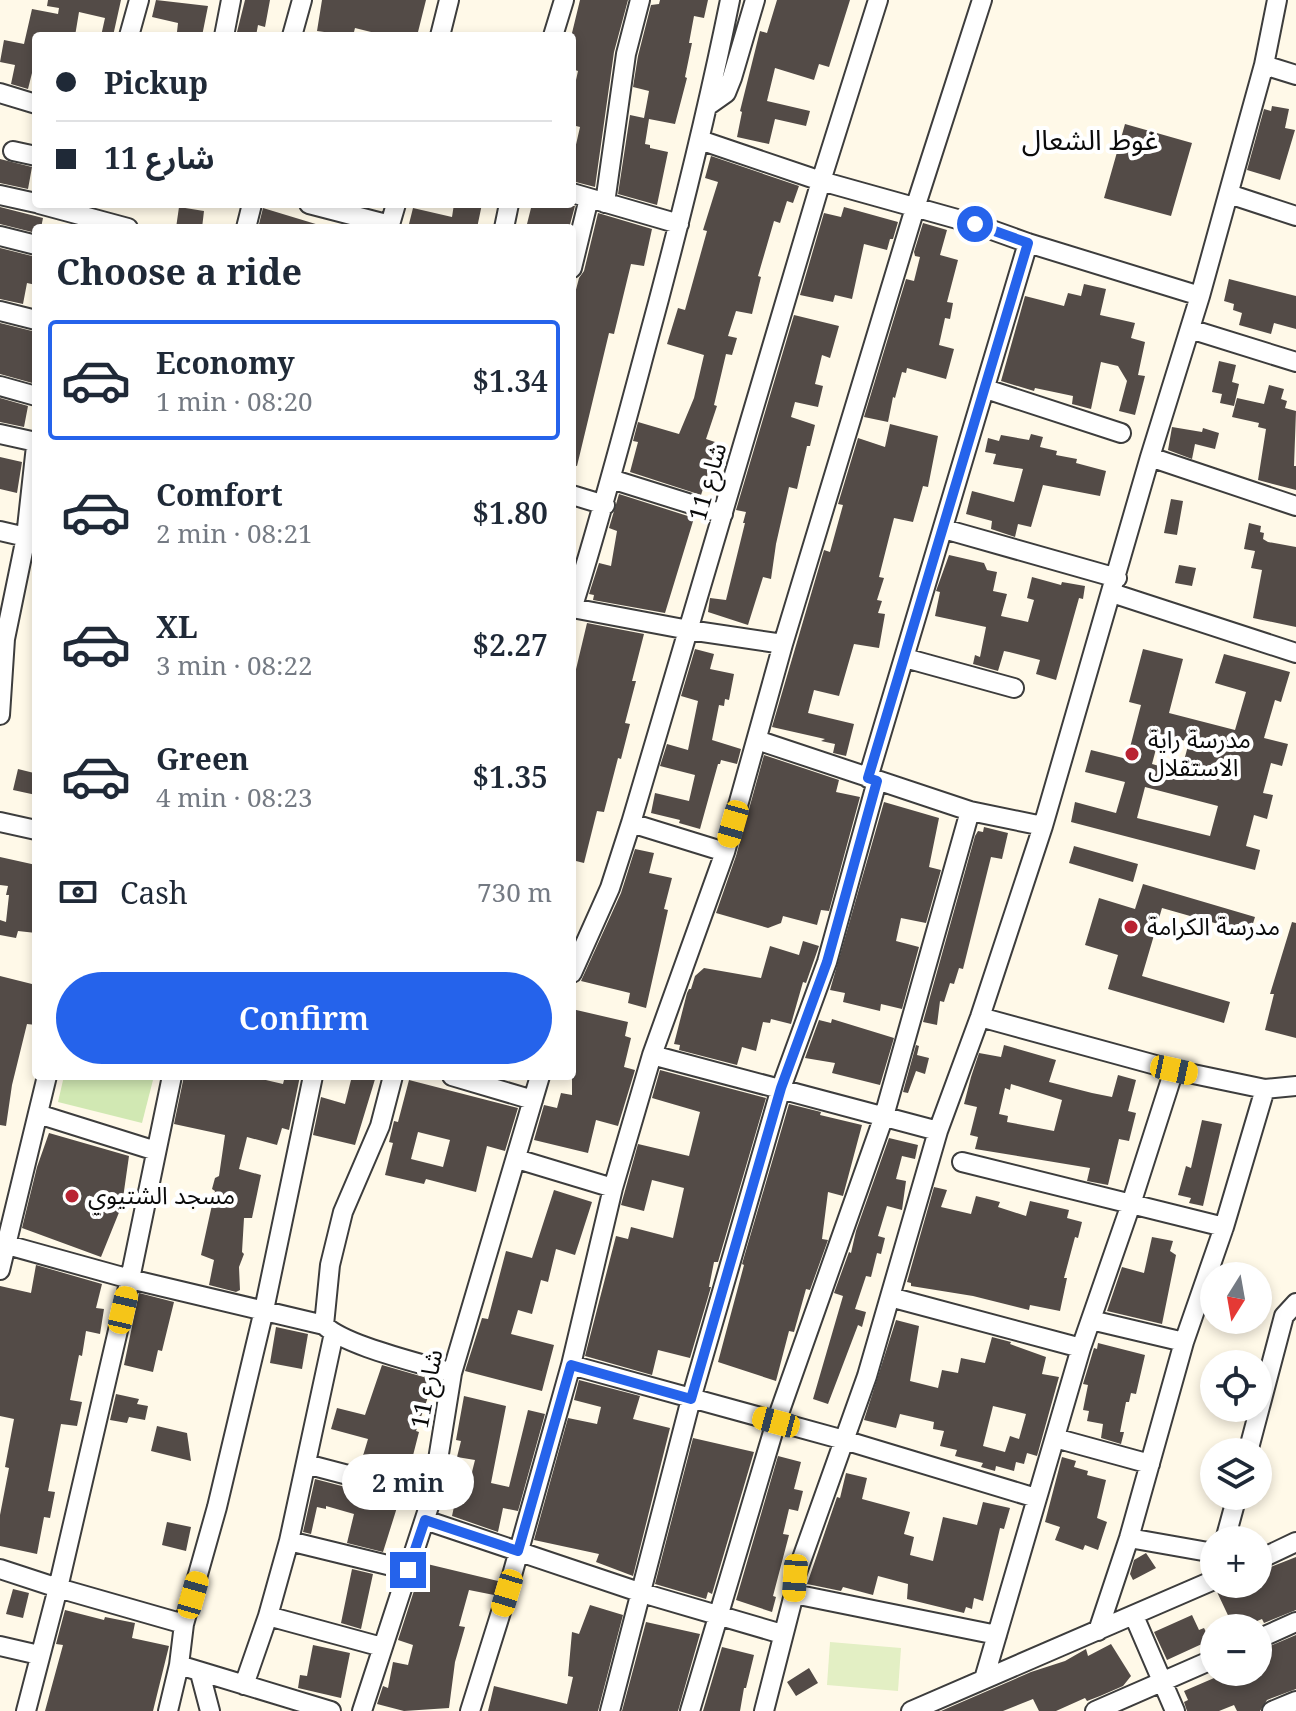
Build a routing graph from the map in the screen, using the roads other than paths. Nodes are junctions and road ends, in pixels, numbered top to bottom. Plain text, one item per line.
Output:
1 (139, 0) edge
2 (231, 0) edge
3 (302, 0) edge
4 (449, 0) edge
5 (564, 0) edge
6 (640, 0) edge
7 (730, 0) edge
8 (755, 0) edge
9 (878, 0) edge
10 (982, 0) edge
11 (1277, 0) edge
12 (130, 32) edge
13 (225, 32) edge
14 (293, 32) edge
15 (441, 32) edge
16 (554, 32) edge
17 (1264, 65) junction
18 (1296, 75) edge
19 (0, 93) edge
20 (32, 103) edge
21 (709, 105) junction
22 (700, 140) junction
23 (13, 151) dead end
24 (32, 155) edge
25 (821, 181) junction
26 (1229, 194) junction
27 (0, 195) edge
28 (589, 198) edge
29 (32, 203) edge
30 (56, 208) edge
31 (324, 208) edge
32 (915, 208) junction
33 (93, 216) edge
34 (1296, 216) edge
35 (116, 224) edge
36 (383, 224) edge
37 (679, 224) junction
38 (0, 236) edge
39 (1028, 243) junction
40 (32, 244) edge
41 (576, 252) edge
42 (1200, 296) junction
43 (0, 311) edge
44 (32, 319) edge
45 (1190, 329) junction
46 (1296, 362) edge
47 (0, 386) edge
48 (986, 389) junction
49 (32, 395) edge
50 (1121, 433) dead end
51 (0, 434) edge
52 (32, 443) edge
53 (1150, 457) junction
54 (611, 479) junction
55 (32, 481) edge
56 (576, 496) edge
57 (605, 505) junction
58 (1296, 506) edge
59 (723, 514) junction
60 (944, 529) junction
61 (0, 531) edge
62 (26, 537) junction
63 (1114, 586) junction
64 (576, 596) edge
65 (576, 609) edge
66 (689, 630) junction
67 (3, 639) edge
68 (783, 644) junction
69 (1296, 653) edge
70 (905, 658) junction
71 (1014, 688) dead end
72 (0, 715) edge
73 (757, 740) junction
74 (873, 779) junction
75 (970, 811) junction
76 (0, 822) edge
77 (631, 823) junction
78 (1043, 826) junction
79 (32, 829) edge
80 (725, 852) junction
81 (576, 964) edge
82 (980, 1017) junction
83 (652, 1055) junction
84 (1174, 1070) junction
85 (46, 1080) edge
86 (171, 1080) edge
87 (312, 1080) edge
88 (392, 1080) edge
89 (466, 1080) edge
90 (539, 1080) edge
91 (1296, 1086) edge
92 (781, 1088) junction
93 (1265, 1089) junction
94 (533, 1100) junction
95 (38, 1114) junction
96 (884, 1116) junction
97 (938, 1131) junction
98 (156, 1151) junction
99 (517, 1159) junction
100 (962, 1162) dead end
101 (613, 1188) junction
102 (1131, 1204) junction
103 (1224, 1227) junction
104 (3, 1244) edge
105 (0, 1270) edge
106 (130, 1279) junction
107 (890, 1297) junction
108 (1296, 1303) edge
109 (264, 1310) junction
110 (1091, 1320) junction
111 (329, 1329) junction
112 (1184, 1342) junction
113 (1081, 1348) junction
114 (571, 1365) junction
115 (452, 1373) junction
116 (691, 1399) junction
117 (776, 1422) junction
118 (1055, 1438) junction
119 (1252, 1438) edge
120 (844, 1440) junction
121 (306, 1464) junction
122 (1150, 1464) junction
123 (432, 1497) junction
124 (1036, 1498) junction
125 (425, 1520) junction
126 (1129, 1538) junction
127 (289, 1541) junction
128 (1296, 1542) edge
129 (518, 1551) junction
130 (1200, 1551) edge
131 (1272, 1553) edge
132 (0, 1569) edge
133 (408, 1570) junction
134 (1200, 1586) edge
135 (58, 1588) junction
136 (642, 1593) junction
137 (794, 1594) junction
138 (717, 1615) junction
139 (268, 1616) junction
140 (1134, 1616) junction
141 (1296, 1622) edge
142 (184, 1624) junction
143 (1098, 1631) junction
144 (1272, 1633) edge
145 (782, 1634) junction
146 (997, 1635) junction
147 (0, 1646) edge
148 (382, 1647) junction
149 (39, 1655) junction
150 (179, 1665) junction
151 (1200, 1665) edge
152 (200, 1673) junction
153 (984, 1679) junction
154 (1163, 1682) junction
155 (244, 1685) junction
156 (1296, 1701) edge
157 (26, 1711) edge
158 (168, 1711) edge
159 (210, 1711) edge
160 (331, 1711) edge
161 (362, 1711) edge
162 (470, 1711) edge
163 (610, 1711) edge
164 (690, 1711) edge
165 (764, 1711) edge
166 (911, 1711) edge
167 (1095, 1711) edge
168 (1175, 1711) edge
169 (1272, 1711) edge

1 - 12 street
2 - 13 street
3 - 14 street
4 - 15 street
5 - 16 street
6 - 28 street
7 - 21 street
8 - 21 street
9 - 25 street, شارع 11
10 - 32 street
11 - 17 street
17 - 18 street
17 - 26 street
19 - 20 street
21 - 22 street
22 - 25 street
22 - 37 street
23 - 24 street
25 - 32 street
25 - 59 street, شارع 11
26 - 34 street
26 - 42 street
27 - 29 street
28 - 37 street
28 - 41 street
30 - 33 street
31 - 36 street
32 - 39 street
32 - 68 street
33 - 35 street
37 - 54 street
38 - 40 street
39 - 42 street
39 - 48 street
42 - 45 street
43 - 44 street
45 - 46 street
45 - 53 street
47 - 49 street
48 - 50 street
48 - 60 street
51 - 52 street
53 - 58 street
53 - 63 street
54 - 57 street
54 - 59 street
55 - 62 street
56 - 57 street
57 - 64 street
59 - 66 street, شارع 11
60 - 63 street
60 - 70 street
61 - 62 street
62 - 67 street
63 - 69 street
63 - 78 street
65 - 66 street
66 - 68 street
66 - 77 street, شارع 11
67 - 72 street
68 - 73 street
70 - 71 street
70 - 74 street
73 - 74 street
73 - 80 street
74 - 75 street
74 - 92 street
75 - 78 street
75 - 96 street
76 - 79 street
77 - 80 street
77 - 81 street, شارع 11
78 - 82 street
80 - 83 street
82 - 84 street
82 - 97 street
83 - 92 street
83 - 101 street
84 - 93 street
84 - 102 street
85 - 95 street
86 - 98 street
87 - 109 street
88 - 111 street
89 - 94 street
90 - 94 street, شارع 11
91 - 93 street
92 - 96 street
92 - 116 street
93 - 103 street
94 - 99 street, شارع 11
95 - 98 street
95 - 104 street
96 - 97 street
96 - 117 street
97 - 107 street
98 - 106 street
99 - 101 street
99 - 115 street, شارع 11
100 - 102 street
101 - 114 street
102 - 103 street
102 - 110 street
103 - 112 street
104 - 105 street
104 - 106 street
106 - 109 street
106 - 135 street
107 - 113 street
107 - 120 street
108 - 119 street
109 - 111 street
109 - 142 street
110 - 112 street
110 - 113 street
111 - 115 street
111 - 121 street
112 - 122 street
113 - 118 street
114 - 116 street
114 - 129 street
115 - 123 street, شارع 11
116 - 117 street
116 - 136 street
117 - 120 street
117 - 138 street
118 - 122 street
118 - 124 street
120 - 124 street
120 - 137 street
121 - 123 street
121 - 127 street
122 - 126 street
123 - 125 street, شارع 11
124 - 146 street
125 - 129 street
125 - 133 street, شارع 11
126 - 130 street
126 - 143 street
127 - 133 street
127 - 139 street
128 - 131 street
129 - 136 street
129 - 162 street
132 - 135 street
133 - 148 street, شارع 11
134 - 140 street
135 - 142 street
135 - 149 street
136 - 138 street
136 - 163 street
137 - 145 street
137 - 146 street
138 - 145 street
138 - 164 street
139 - 148 street
139 - 155 street
140 - 143 street
140 - 154 street
141 - 144 street
142 - 150 street
143 - 153 street
145 - 165 street
146 - 153 street
147 - 149 street
148 - 161 street, شارع 11
149 - 157 street
150 - 152 street
150 - 158 street
151 - 154 street
152 - 155 street
152 - 159 street
153 - 166 street
154 - 167 street
154 - 168 street
155 - 160 street
156 - 169 street

